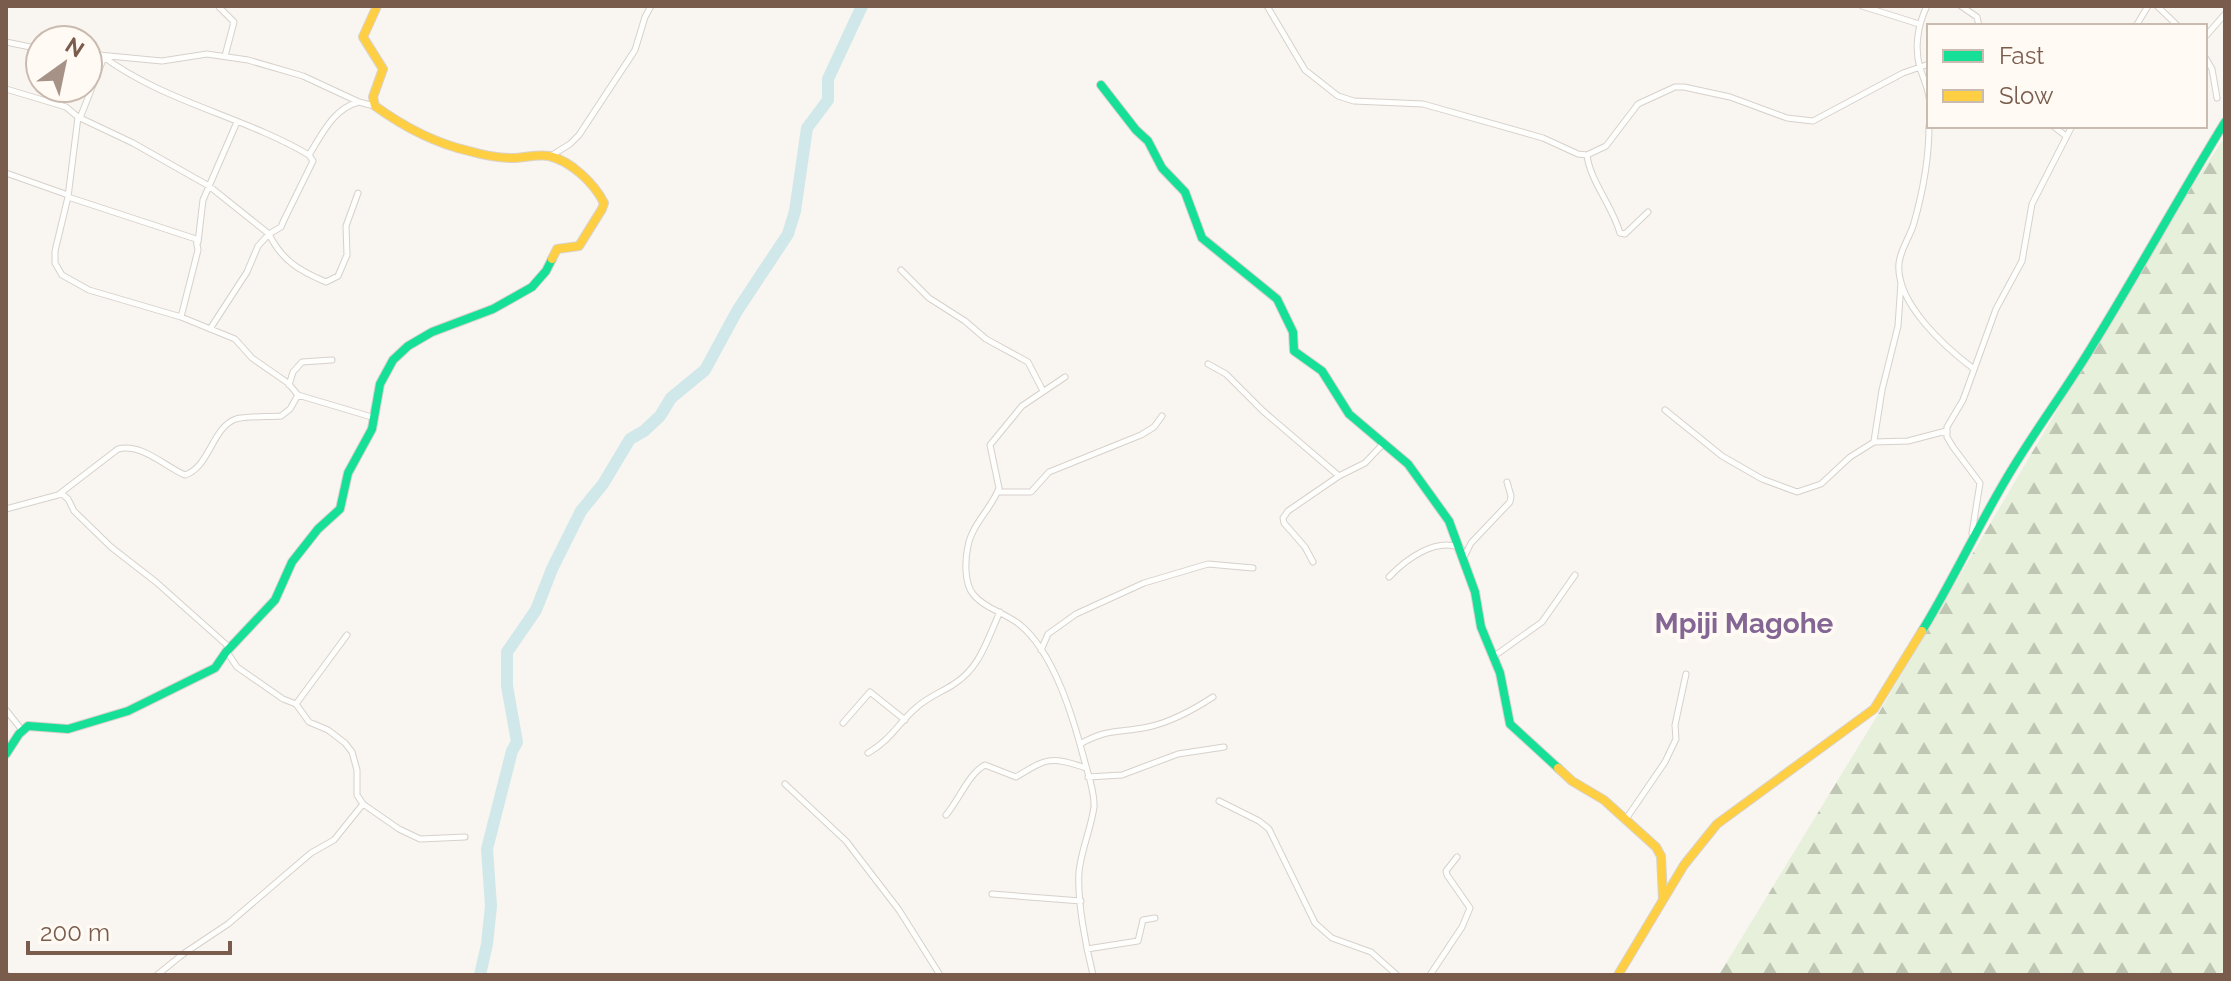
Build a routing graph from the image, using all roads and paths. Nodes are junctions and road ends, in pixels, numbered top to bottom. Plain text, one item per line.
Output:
1 (377, 6) edge
2 (651, 6) edge
3 (1267, 6) edge
4 (1862, 6) edge
5 (1927, 6) edge
6 (1961, 6) edge
7 (2148, 6) edge
8 (2157, 6) edge
9 (219, 7) edge
10 (2225, 14) edge
11 (1919, 24) junction
12 (1979, 24) edge
13 (2137, 24) edge
14 (2176, 24) edge
15 (2207, 35) edge
16 (104, 55) edge
17 (225, 56) junction
18 (104, 57) edge
19 (2207, 60) edge
20 (1927, 64) edge
21 (1919, 66) junction
22 (1101, 85) dead end
23 (6, 89) edge
24 (1927, 92) edge
25 (2217, 98) dead end
26 (359, 102) junction
27 (84, 104) edge
28 (375, 106) junction
29 (79, 118) junction
30 (237, 122) junction
31 (2225, 122) edge
32 (1929, 128) edge
33 (2056, 128) edge
34 (2071, 128) edge
35 (2066, 136) junction
36 (309, 155) junction
37 (1587, 155) junction
38 (549, 157) junction
39 (6, 173) edge
40 (209, 186) junction
41 (358, 193) dead end
42 (68, 196) junction
43 (1648, 212) dead end
44 (269, 234) junction
45 (198, 242) junction
46 (901, 270) dead end
47 (1901, 281) junction
48 (181, 317) junction
49 (210, 329) junction
50 (332, 360) dead end
51 (1208, 364) dead end
52 (1974, 369) junction
53 (1065, 377) dead end
54 (289, 385) junction
55 (1043, 391) junction
56 (298, 395) junction
57 (1665, 410) dead end
58 (1162, 416) dead end
59 (376, 418) junction
60 (1946, 431) junction
61 (1874, 442) junction
62 (1383, 444) junction
63 (1339, 476) junction
64 (1507, 482) dead end
65 (998, 492) junction
66 (61, 493) junction
67 (6, 509) edge
68 (1970, 541) junction
69 (1462, 553) junction
70 (1313, 562) dead end
71 (1253, 568) dead end
72 (1575, 575) dead end
73 (1389, 577) dead end
74 (1000, 612) junction
75 (347, 635) dead end
76 (228, 650) junction
77 (1041, 650) junction
78 (1492, 658) junction
79 (1686, 674) dead end
80 (1213, 697) dead end
81 (296, 704) junction
82 (6, 710) edge
83 (905, 720) junction
84 (843, 723) dead end
85 (22, 730) junction
86 (1080, 744) junction
87 (1224, 747) dead end
88 (868, 753) dead end
89 (6, 754) edge
90 (1086, 768) junction
91 (1088, 777) junction
92 (785, 784) dead end
93 (1219, 801) dead end
94 (363, 804) junction
95 (946, 815) dead end
96 (1626, 819) junction
97 (465, 837) dead end
98 (1457, 857) dead end
99 (992, 894) dead end
100 (1663, 899) junction
101 (1081, 901) junction
102 (1155, 918) dead end
103 (1087, 949) junction
104 (157, 975) edge
105 (940, 975) edge
106 (1093, 975) edge
107 (1397, 975) edge
108 (1430, 975) edge
109 (1618, 975) edge

1 - 28 street
2 - 38 street
3 - 37 street
4 - 11 street
5 - 11 street
6 - 12 street
7 - 13 street
8 - 14 street
9 - 17 street
10 - 15 street
11 - 21 street
16 - 17 street
17 - 26 street
18 - 30 street
19 - 25 street
20 - 21 street
21 - 24 street
21 - 37 street
22 - 62 street
23 - 29 street
26 - 28 street
26 - 36 street
27 - 29 street
28 - 38 street
29 - 40 street
29 - 42 street
30 - 36 street
30 - 40 street
31 - 68 street
32 - 47 street
33 - 35 street
34 - 35 street
35 - 52 street
36 - 44 street
37 - 43 street
38 - 59 street
39 - 42 street
40 - 44 street
40 - 45 street
41 - 44 street
42 - 45 street
42 - 48 street
44 - 49 street
45 - 48 street
46 - 55 street
47 - 52 street
47 - 61 street
48 - 49 street
49 - 54 street
50 - 54 street
51 - 63 street
52 - 60 street
53 - 55 street
54 - 56 street
55 - 65 street
56 - 59 street
56 - 66 street
57 - 61 street
58 - 65 street
59 - 76 street
60 - 61 street
60 - 68 street
62 - 63 street
62 - 69 street
63 - 70 street
64 - 69 street
65 - 74 street
66 - 67 street
66 - 76 street
68 - 100 street
69 - 73 street
69 - 78 street
71 - 77 street
72 - 78 street
74 - 77 street
74 - 83 street
75 - 81 street
76 - 81 street
76 - 85 street
77 - 86 street
78 - 96 street
79 - 96 street
80 - 86 street
81 - 94 street
82 - 85 street
83 - 84 street
83 - 88 street
85 - 89 street
86 - 90 street
87 - 91 street
90 - 91 street
90 - 95 street
91 - 101 street
92 - 105 street
93 - 107 street
94 - 97 street
94 - 104 street
96 - 100 street
98 - 108 street
99 - 101 street
100 - 109 street
101 - 103 street
102 - 103 street
103 - 106 street

